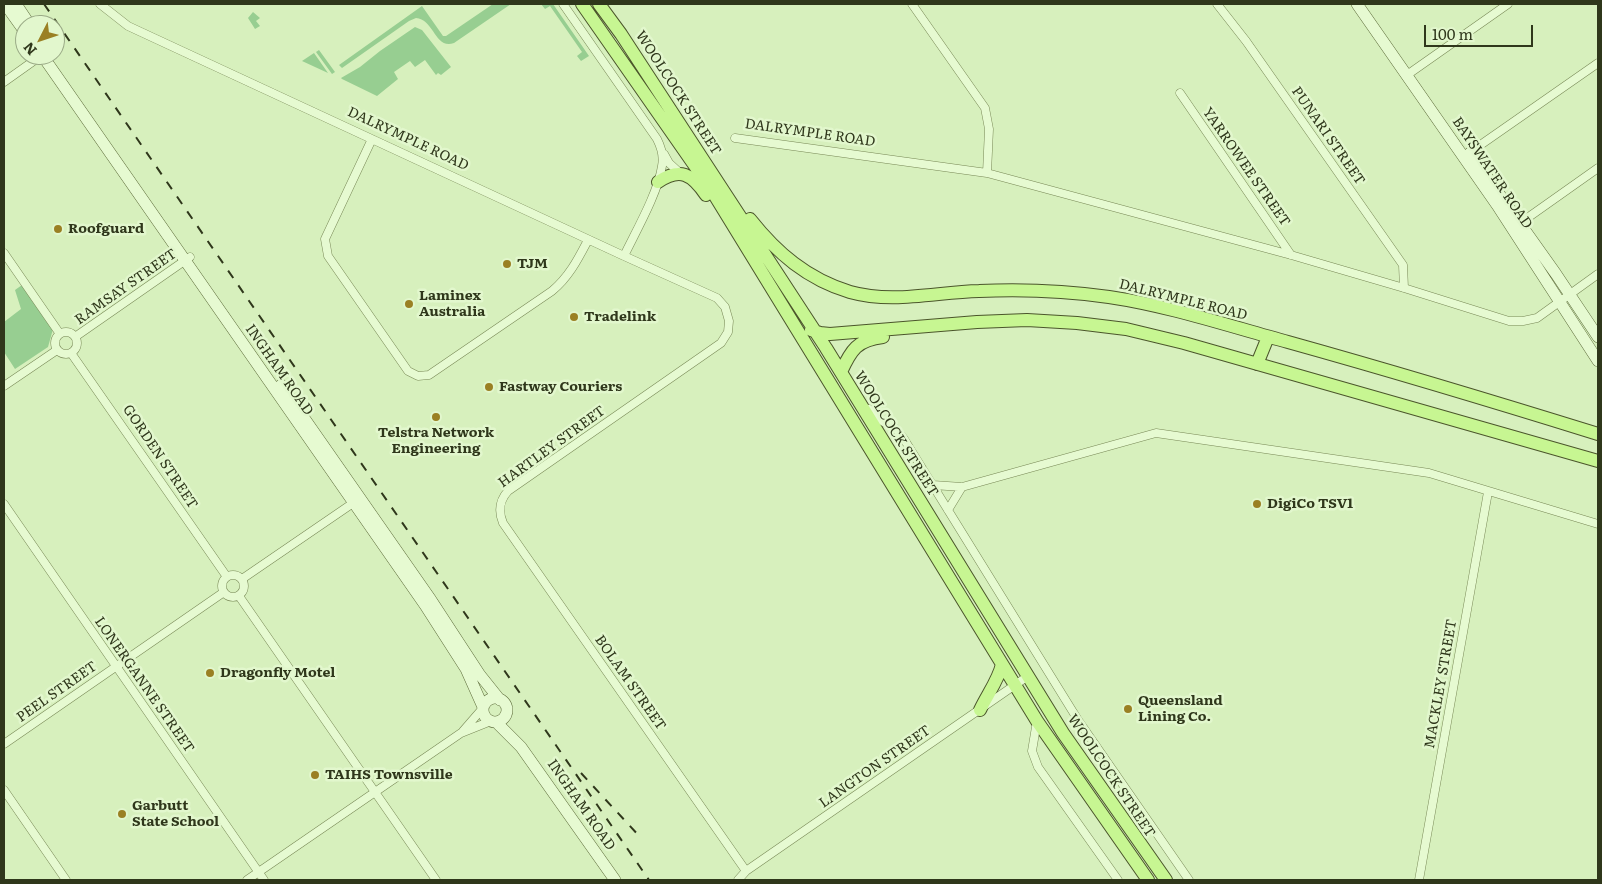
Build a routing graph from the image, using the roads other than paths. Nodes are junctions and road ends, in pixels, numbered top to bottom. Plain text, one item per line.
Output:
1 (5, 4) edge
2 (16, 4) edge
3 (100, 4) edge
4 (563, 4) edge
5 (582, 4) edge
6 (600, 4) edge
7 (912, 4) edge
8 (1217, 4) edge
9 (1357, 4) edge
10 (1366, 4) edge
11 (1508, 4) edge
12 (23, 15) edge
13 (15, 18) edge
14 (1598, 63) edge
15 (28, 65) edge
16 (49, 65) edge
17 (57, 65) edge
18 (1410, 73) junction
19 (4, 82) edge
20 (1180, 93) dead end
21 (735, 138) dead end
22 (372, 139) junction
23 (662, 150) junction
24 (1466, 154) junction
25 (708, 166) junction
26 (1598, 168) edge
27 (680, 173) junction
28 (987, 173) junction
29 (658, 182) junction
30 (1516, 225) junction
31 (588, 240) junction
32 (743, 242) junction
33 (4, 253) edge
34 (1292, 255) junction
35 (624, 256) junction
36 (188, 259) junction
37 (1598, 274) edge
38 (1404, 288) junction
39 (1570, 294) junction
40 (1560, 302) junction
41 (799, 308) junction
42 (729, 315) joint
43 (788, 317) junction
44 (950, 325) junction
45 (813, 331) junction
46 (60, 334) junction
47 (75, 337) junction
48 (1268, 337) junction
49 (1598, 337) edge
50 (57, 350) junction
51 (71, 353) junction
52 (1598, 361) edge
53 (1257, 364) junction
54 (841, 372) junction
55 (4, 386) edge
56 (850, 387) junction
57 (1598, 428) edge
58 (1585, 430) junction
59 (1598, 434) edge
60 (1598, 461) edge
61 (933, 485) junction
62 (962, 487) junction
63 (1488, 492) junction
64 (357, 500) junction
65 (4, 504) edge
66 (500, 506) joint
67 (948, 510) junction
68 (1598, 524) edge
69 (227, 577) junction
70 (242, 580) junction
71 (224, 592) junction
72 (239, 596) junction
73 (1002, 664) junction
74 (116, 666) junction
75 (1028, 676) junction
76 (1015, 686) junction
77 (500, 700) junction
78 (483, 707) junction
79 (980, 710) junction
80 (506, 714) junction
81 (1037, 721) junction
82 (494, 722) junction
83 (461, 733) junction
84 (4, 744) edge
85 (522, 748) junction
86 (4, 790) edge
87 (375, 792) junction
88 (746, 871) junction
89 (259, 872) junction
90 (66, 880) edge
91 (247, 880) edge
92 (264, 880) edge
93 (436, 880) edge
94 (615, 880) edge
95 (738, 880) edge
96 (1118, 880) edge
97 (1148, 880) edge
98 (1166, 880) edge
99 (1189, 880) edge
100 (1419, 880) edge

1 - 13 main road
2 - 12 main road
3 - 22 street, DALRYMPLE ROAD
4 - 23 street
5 - 32 main road, WOOLCOCK STREET
6 - 25 main road, WOOLCOCK STREET
7 - 28 street
8 - 38 street, PUNARI STREET
9 - 18 main road, BAYSWATER ROAD
10 - 18 main road, BAYSWATER ROAD
11 - 18 street
14 - 24 street
15 - 19 street
16 - 36 main road, INGHAM ROAD
17 - 36 main road, INGHAM ROAD
18 - 24 main road, BAYSWATER ROAD
20 - 34 street, YARROWEE STREET
21 - 28 street, DALRYMPLE ROAD
22 - 31 street, DALRYMPLE ROAD
22 - 31 street
23 - 27 street
23 - 29 street
24 - 30 main road, BAYSWATER ROAD
25 - 41 main road, WOOLCOCK STREET
25 - 48 main road, DALRYMPLE ROAD
26 - 30 street
27 - 29 main road
27 - 32 main road
28 - 34 street, DALRYMPLE ROAD
29 - 35 street
30 - 39 main road, BAYSWATER ROAD
30 - 40 main road, BAYSWATER ROAD
31 - 35 street, DALRYMPLE ROAD
32 - 43 main road, WOOLCOCK STREET
33 - 46 street
34 - 38 street, DALRYMPLE ROAD
35 - 42 street, DALRYMPLE ROAD
36 - 47 street, RAMSAY STREET
36 - 64 main road, INGHAM ROAD
37 - 39 street, DALRYMPLE ROAD
38 - 40 street, DALRYMPLE ROAD
39 - 40 street, DALRYMPLE ROAD
39 - 49 main road, BAYSWATER ROAD
40 - 52 main road, BAYSWATER ROAD
41 - 43 main road
41 - 45 main road, WOOLCOCK STREET
42 - 66 street, HARTLEY STREET
43 - 45 main road
43 - 73 main road, WOOLCOCK STREET
44 - 45 main road
44 - 53 main road
44 - 54 main road
45 - 54 main road, WOOLCOCK STREET
46 - 47 street
46 - 50 street
47 - 51 street
48 - 53 main road
48 - 58 main road, DALRYMPLE ROAD
50 - 51 street
50 - 55 street
51 - 69 street, GORDEN STREET
53 - 60 main road
54 - 56 main road, WOOLCOCK STREET
56 - 61 street
56 - 75 main road, WOOLCOCK STREET
57 - 58 main road
58 - 59 main road, DALRYMPLE ROAD
61 - 62 street
61 - 67 street
62 - 63 street
62 - 67 street
63 - 68 street
63 - 100 street, MACKLEY STREET
64 - 70 street
64 - 77 main road, INGHAM ROAD
64 - 78 main road, INGHAM ROAD
65 - 74 street, LONERGANNE STREET
66 - 88 street, BOLAM STREET
67 - 99 street
69 - 70 street
69 - 71 street
70 - 72 street
71 - 72 street
71 - 74 street, PEEL STREET
72 - 87 street
73 - 76 main road, WOOLCOCK STREET
73 - 79 main road
74 - 84 street, PEEL STREET
74 - 89 street, LONERGANNE STREET
75 - 76 street, LANGTON STREET
75 - 98 main road, WOOLCOCK STREET
76 - 79 street, LANGTON STREET
76 - 81 main road, WOOLCOCK STREET
77 - 78 main road
77 - 80 main road
78 - 82 main road
78 - 83 street
79 - 88 street, LANGTON STREET
80 - 82 main road
80 - 85 main road, INGHAM ROAD
81 - 96 street
81 - 97 main road, WOOLCOCK STREET
82 - 83 street
82 - 85 main road, INGHAM ROAD
83 - 87 street
85 - 94 main road, INGHAM ROAD
86 - 90 street
87 - 89 street
87 - 93 street
88 - 95 street, LANGTON STREET
89 - 91 street
89 - 92 street, LONERGANNE STREET

